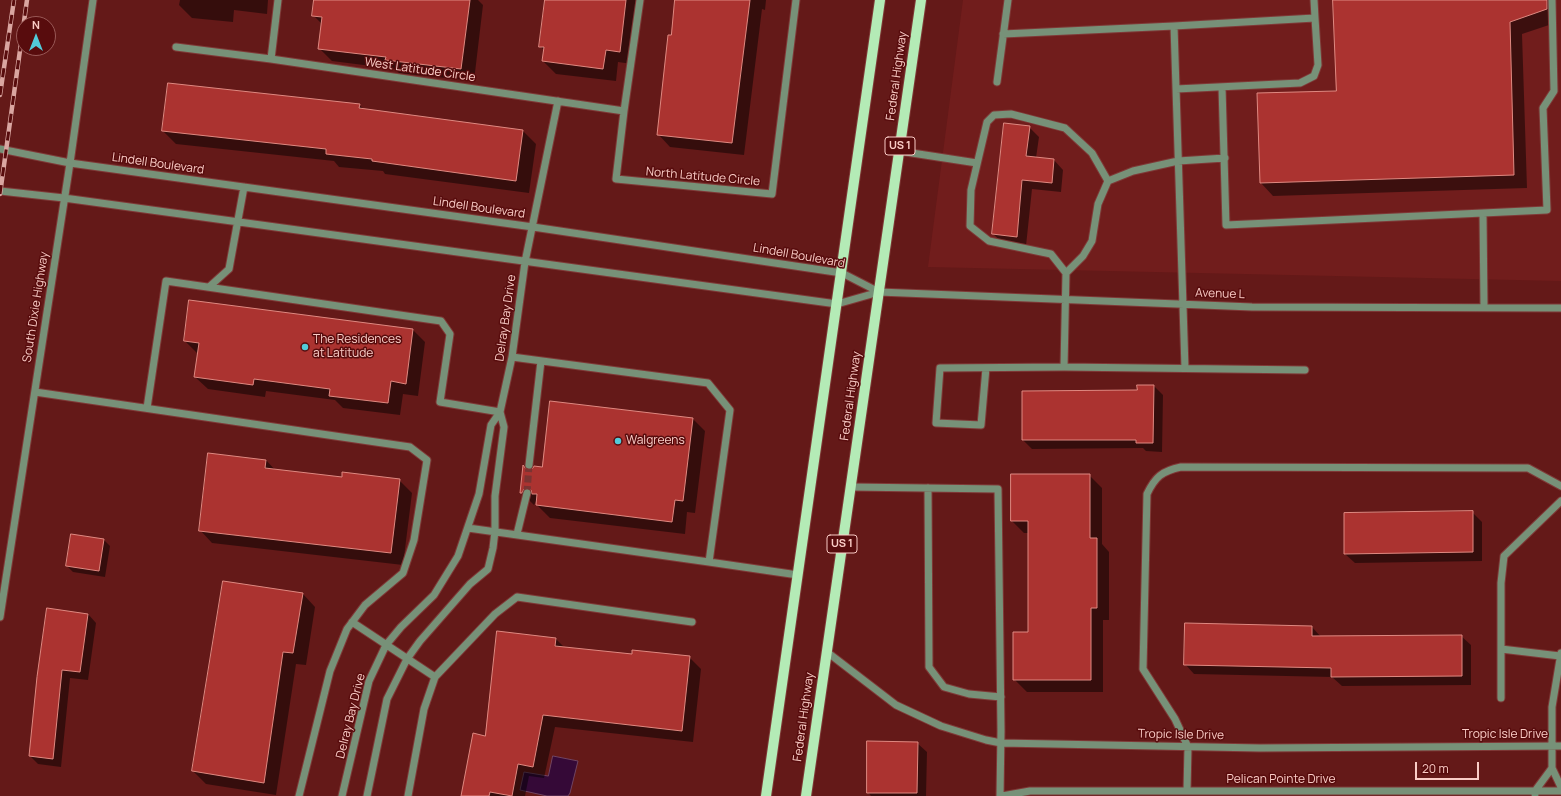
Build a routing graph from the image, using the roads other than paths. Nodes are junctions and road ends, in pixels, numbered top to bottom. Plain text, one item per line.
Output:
1 (93, 0) edge
2 (278, 0) edge
3 (640, 0) edge
4 (796, 0) edge
5 (880, 0) edge
6 (921, 0) edge
7 (1008, 0) edge
8 (1314, 0) edge
9 (1552, 0) edge
10 (1315, 18) junction
11 (1174, 26) junction
12 (1003, 34) junction
13 (176, 46) dead end
14 (271, 59) junction
15 (997, 82) dead end
16 (1222, 87) junction
17 (1176, 89) junction
18 (558, 101) junction
19 (624, 111) junction
20 (0, 150) edge
21 (899, 151) junction
22 (1225, 158) junction
23 (1178, 161) junction
24 (70, 163) junction
25 (977, 163) junction
26 (1108, 181) junction
27 (244, 187) junction
28 (0, 190) edge
29 (64, 198) junction
30 (1482, 213) junction
31 (238, 222) junction
32 (533, 227) junction
33 (525, 262) junction
34 (842, 272) junction
35 (1066, 273) junction
36 (209, 287) junction
37 (879, 292) junction
38 (1065, 300) junction
39 (837, 304) junction
40 (1184, 304) junction
41 (1484, 307) junction
42 (1561, 308) edge
43 (512, 357) junction
44 (541, 360) junction
45 (1064, 367) junction
46 (986, 368) junction
47 (1185, 368) junction
48 (1305, 370) dead end
49 (35, 392) junction
50 (147, 408) junction
51 (500, 412) junction
52 (529, 465) tunnel mouth
53 (851, 486) junction
54 (1561, 486) edge
55 (928, 488) junction
56 (527, 493) tunnel mouth
57 (1561, 501) edge
58 (468, 528) junction
59 (495, 531) junction
60 (517, 534) junction
61 (709, 562) junction
62 (798, 575) junction
63 (0, 617) edge
64 (352, 622) junction
65 (692, 622) dead end
66 (386, 645) junction
67 (1501, 649) junction
68 (827, 652) junction
69 (1560, 655) edge
70 (407, 659) junction
71 (435, 677) junction
72 (1001, 697) junction
73 (1501, 698) dead end
74 (1001, 743) junction
75 (1552, 746) junction
76 (1561, 746) edge
77 (1188, 747) junction
78 (1552, 768) junction
79 (768, 781) junction
80 (1561, 787) edge
81 (1187, 791) junction
82 (1561, 791) edge
83 (1535, 794) edge
84 (299, 796) edge
85 (342, 796) edge
86 (367, 796) edge
87 (408, 796) edge
88 (766, 796) edge
89 (772, 796) edge
90 (806, 796) edge
91 (1001, 796) edge

1 - 24 street, South Dixie Highway
2 - 14 street
3 - 19 street, North Latitude Circle
4 - 19 street, North Latitude Circle
5 - 34 main road
6 - 21 main road, Federal Highway / US 1
7 - 12 street
8 - 10 street
9 - 30 street
10 - 11 street
10 - 16 street
11 - 12 street
11 - 17 street
12 - 15 street
13 - 14 street, West Latitude Circle
14 - 18 street, West Latitude Circle
16 - 17 street
16 - 22 street
17 - 23 street
18 - 19 street, West Latitude Circle
18 - 32 street, Delray Bay Drive
20 - 24 street, Lindell Boulevard
21 - 25 street
21 - 37 main road, Federal Highway / US 1
22 - 23 street
22 - 30 street
23 - 26 street
23 - 40 street
24 - 27 street, Lindell Boulevard
24 - 29 street, South Dixie Highway
25 - 26 street
25 - 35 street
26 - 35 street
27 - 31 street
27 - 32 street, Lindell Boulevard
28 - 29 street
29 - 31 street
29 - 49 street, South Dixie Highway
30 - 41 street
31 - 33 street
31 - 36 street
32 - 33 street, Delray Bay Drive
32 - 34 street, Lindell Boulevard
33 - 39 street
33 - 43 street, Delray Bay Drive
34 - 37 street, Lindell Boulevard
34 - 39 main road
35 - 38 street
36 - 50 street
36 - 51 street
37 - 38 street, Avenue L
37 - 39 street
37 - 53 main road, Federal Highway / US 1
38 - 40 street, Avenue L
38 - 45 street
39 - 62 main road
40 - 41 street, Avenue L
40 - 47 street
41 - 42 street, Avenue L
43 - 44 street
43 - 51 street, Delray Bay Drive
44 - 52 street
44 - 61 street
45 - 46 street
45 - 47 street
46 - 46 street
47 - 48 street
49 - 50 street
49 - 63 street, South Dixie Highway
50 - 64 street
51 - 58 street, Delray Bay Drive
51 - 59 street, Delray Bay Drive
53 - 55 street
53 - 68 main road, Federal Highway / US 1
54 - 77 street
55 - 72 street
55 - 72 street
56 - 60 street
57 - 67 street
58 - 59 street
58 - 66 street, Delray Bay Drive
59 - 60 street
59 - 70 street, Delray Bay Drive
60 - 61 street
61 - 62 street
62 - 79 main road
64 - 66 street
64 - 84 street
65 - 71 street
66 - 70 street
66 - 85 street, Delray Bay Drive
67 - 69 street
67 - 73 street
68 - 74 street, Tropic Isle Drive
68 - 90 main road, Federal Highway / US 1
69 - 75 street
70 - 71 street
70 - 86 street, Delray Bay Drive
71 - 87 street
72 - 74 street
74 - 77 street, Tropic Isle Drive
74 - 91 street
75 - 76 street, Tropic Isle Drive
75 - 77 street, Tropic Isle Drive
75 - 78 street
77 - 81 street
78 - 80 street
78 - 83 street
79 - 88 main road
79 - 89 main road
81 - 83 street, Pelican Pointe Drive
81 - 91 street, Pelican Pointe Drive
82 - 83 street, Pelican Pointe Drive

